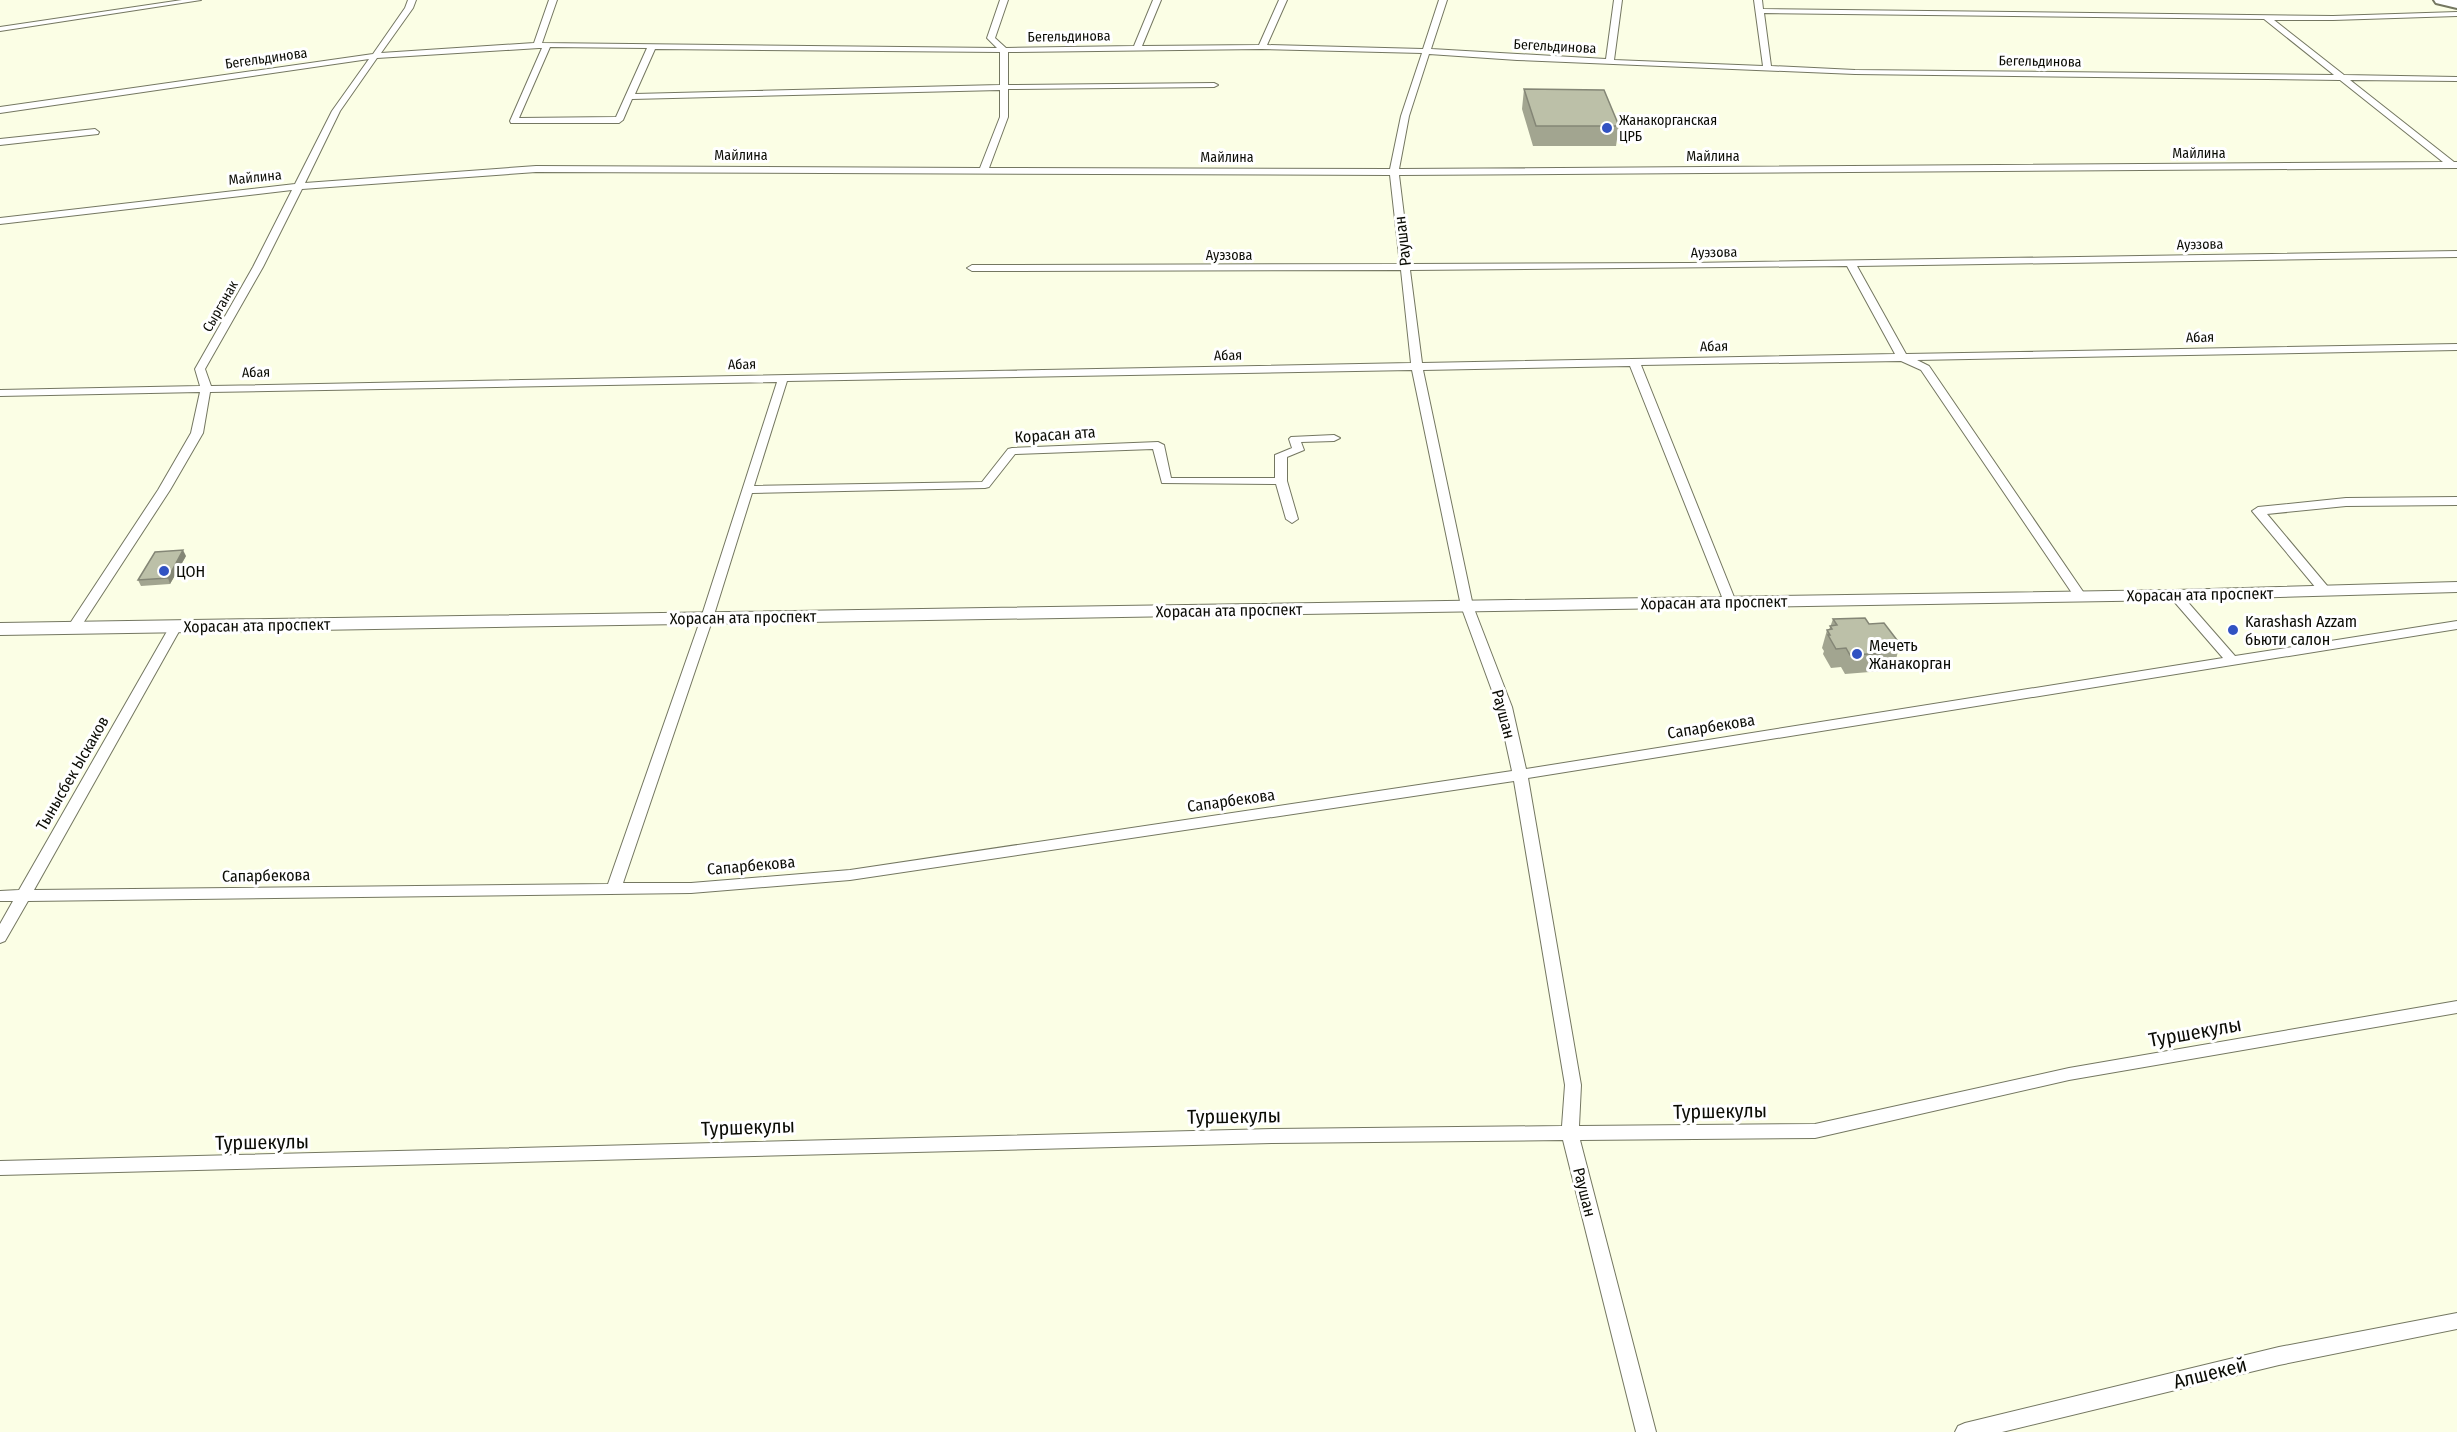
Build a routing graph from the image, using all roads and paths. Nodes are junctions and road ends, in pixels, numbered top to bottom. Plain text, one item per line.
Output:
1 (197, 0) edge
2 (412, 0) edge
3 (553, 0) edge
4 (1004, 0) edge
5 (1157, 0) edge
6 (1283, 0) edge
7 (1443, 0) edge
8 (1618, 0) edge
9 (1758, 0) edge
10 (2440, 0) edge
11 (2457, 4) edge
12 (1759, 11) junction
13 (2457, 14) edge
14 (2266, 17) junction
15 (0, 29) edge
16 (542, 46) junction
17 (652, 46) junction
18 (1262, 47) junction
19 (1137, 49) junction
20 (1004, 50) junction
21 (1426, 51) junction
22 (373, 56) junction
23 (1611, 62) junction
24 (1767, 68) junction
25 (2341, 77) junction
26 (2457, 79) edge
27 (1214, 85) dead end
28 (1004, 87) junction
29 (629, 97) junction
30 (0, 110) edge
31 (94, 132) dead end
32 (0, 142) edge
33 (2455, 166) edge
34 (984, 170) junction
35 (1394, 172) junction
36 (300, 186) junction
37 (0, 221) edge
38 (2457, 254) edge
39 (1851, 264) junction
40 (972, 268) dead end
41 (1406, 268) junction
42 (2457, 347) edge
43 (1902, 357) junction
44 (1634, 362) junction
45 (1417, 367) junction
46 (783, 378) junction
47 (206, 387) junction
48 (0, 393) edge
49 (1334, 438) dead end
50 (1281, 481) junction
51 (747, 490) junction
52 (2457, 501) edge
53 (1292, 519) dead end
54 (2457, 587) edge
55 (2325, 591) junction
56 (2175, 595) junction
57 (2080, 596) junction
58 (1731, 602) junction
59 (1467, 606) junction
60 (707, 618) junction
61 (2457, 625) edge
62 (176, 627) junction
63 (73, 628) junction
64 (0, 629) edge
65 (2232, 660) junction
66 (1520, 775) junction
67 (614, 889) junction
68 (23, 896) junction
69 (0, 897) edge
70 (0, 937) edge
71 (2457, 1007) edge
72 (1570, 1133) junction
73 (0, 1168) edge
74 (2457, 1321) edge
75 (1646, 1432) edge
76 (1965, 1432) edge

1 - 15 street
2 - 22 street, Сырганак
3 - 16 street
4 - 20 street
5 - 19 street
6 - 18 street
7 - 21 street, Раушан
8 - 23 street
9 - 12 street
10 - 11 main road
12 - 14 street
12 - 24 street
13 - 14 street
14 - 25 street
16 - 17 street, Бегельдинова
16 - 22 street, Бегельдинова
16 - 29 street
17 - 20 street, Бегельдинова
17 - 29 street
18 - 19 street, Бегельдинова
18 - 21 street, Бегельдинова
19 - 20 street, Бегельдинова
20 - 28 street
21 - 23 street, Бегельдинова
21 - 35 street, Раушан
22 - 30 street, Бегельдинова
22 - 36 street, Сырганак
23 - 24 street, Бегельдинова
24 - 25 street, Бегельдинова
25 - 26 street, Бегельдинова
25 - 33 street
27 - 28 street
28 - 29 street
28 - 34 street
31 - 32 street
33 - 35 street, Майлина
34 - 35 street, Майлина
34 - 36 street, Майлина
35 - 41 street, Раушан
36 - 37 street, Майлина
36 - 47 street, Сырганак
38 - 39 street, Ауэзова
39 - 41 street, Ауэзова
39 - 43 street
40 - 41 street, Ауэзова
41 - 45 street, Раушан
42 - 43 street, Абая
43 - 44 street, Абая
43 - 57 street
44 - 45 street, Абая
44 - 58 street
45 - 46 street, Абая
45 - 59 street, Раушан
46 - 47 street, Абая
46 - 51 street
47 - 48 street, Абая
47 - 63 street, Сырганак
49 - 50 street
50 - 51 street, Корасан ата
50 - 53 street
51 - 60 street
52 - 55 street
54 - 55 main road, Хорасан ата проспект
55 - 56 main road, Хорасан ата проспект
56 - 57 main road, Хорасан ата проспект
56 - 65 street
57 - 58 main road, Хорасан ата проспект
58 - 59 main road, Хорасан ата проспект
59 - 60 main road, Хорасан ата проспект
59 - 66 street, Раушан
60 - 62 main road, Хорасан ата проспект
60 - 67 street
61 - 65 street, Сапарбекова
62 - 63 main road, Хорасан ата проспект
62 - 68 street, Тынысбек Ыскаков
63 - 64 main road, Хорасан ата проспект
65 - 66 street, Сапарбекова
66 - 67 street, Сапарбекова
66 - 72 street, Раушан
67 - 68 street, Сапарбекова
68 - 69 street, Сапарбекова
68 - 70 street, Тынысбек Ыскаков
71 - 72 street, Туршекулы
72 - 73 street, Туршекулы
72 - 75 street, Раушан
74 - 76 street, Алшекей

